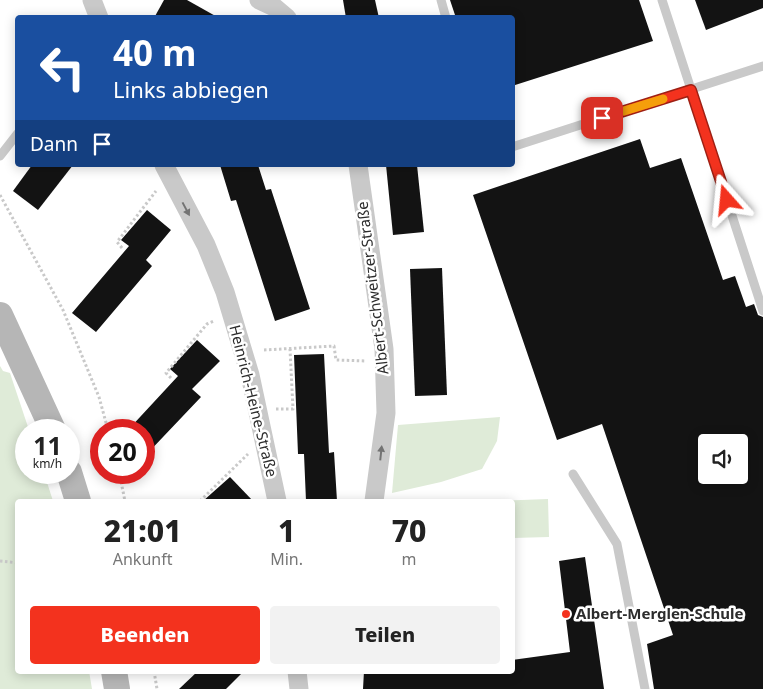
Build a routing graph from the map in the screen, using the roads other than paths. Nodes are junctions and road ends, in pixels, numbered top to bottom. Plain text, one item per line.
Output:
1 (92, 0) edge
2 (259, 0) edge
3 (440, 0) edge
4 (662, 0) edge
5 (97, 15) edge
6 (283, 15) edge
7 (445, 15) edge
8 (763, 66) edge
9 (691, 90) junction
10 (15, 137) edge
11 (515, 146) edge
12 (0, 156) edge
13 (165, 167) edge
14 (358, 167) edge
15 (763, 310) edge
16 (0, 315) edge
17 (48, 419) edge
18 (573, 474) dead end
19 (73, 484) edge
20 (77, 499) edge
21 (277, 499) edge
22 (374, 499) edge
23 (114, 674) edge
24 (296, 674) edge
25 (116, 689) edge
26 (299, 689) edge
27 (645, 689) edge

1 - 5 street
2 - 6 street
3 - 7 lane
4 - 9 lane
8 - 9 lane
9 - 11 lane
9 - 15 lane
10 - 12 lane
13 -> 21 street, Heinrich-Heine-Straße
22 -> 14 street, Albert-Schweitzer-Straße
16 - 17 main road
18 - 27 lane
19 - 20 main road
23 - 25 main road
24 - 26 street

